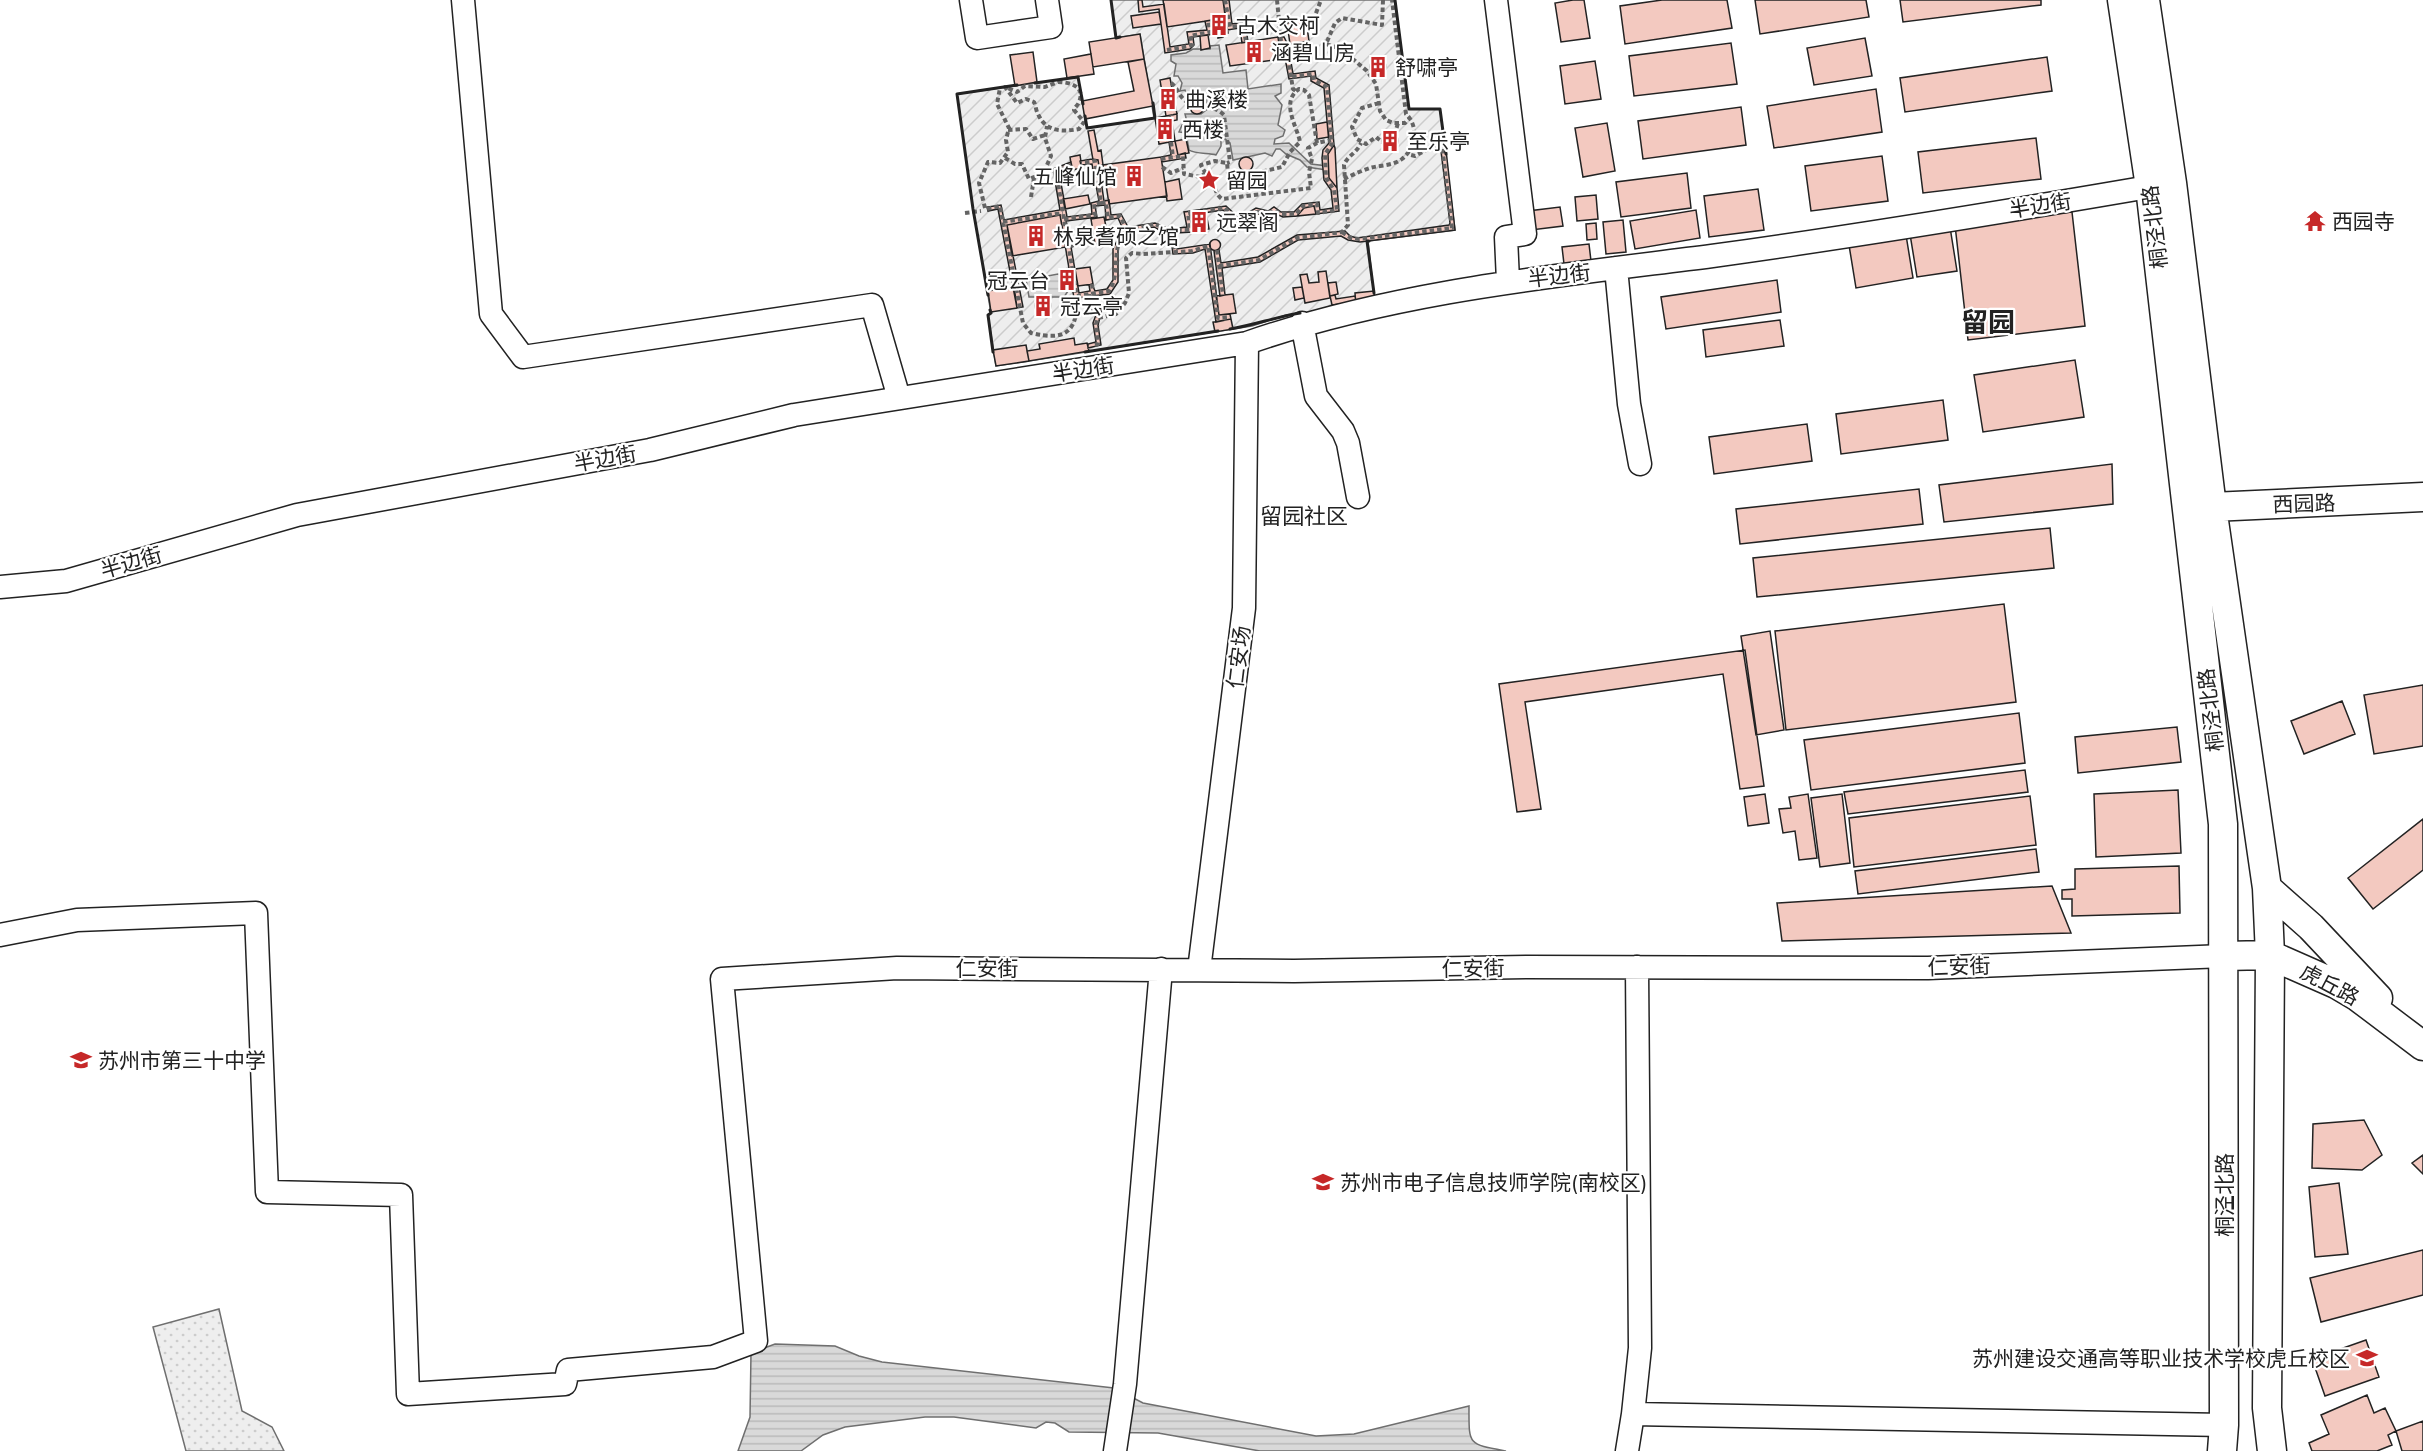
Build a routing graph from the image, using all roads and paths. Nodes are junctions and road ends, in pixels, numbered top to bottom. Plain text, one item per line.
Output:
1 (463, 0) edge
2 (971, 0) edge
3 (1047, 0) edge
4 (1226, 0) edge
5 (1277, 0) edge
6 (1321, 0) edge
7 (1383, 0) edge
8 (1392, 0) edge
9 (1496, 0) edge
10 (2122, 0) edge
11 (2145, 0) edge
12 (1208, 20) dead end
13 (1307, 24) dead end
14 (1246, 42) dead end
15 (1167, 50) dead end
16 (1292, 77) junction
17 (1171, 83) dead end
18 (1000, 88) dead end
19 (1296, 91) junction
20 (1379, 103) junction
21 (1171, 115) dead end
22 (1410, 118) junction
23 (1163, 123) dead end
24 (1398, 123) junction
25 (1047, 126) junction
26 (1008, 130) junction
27 (1045, 135) junction
28 (1331, 140) junction
29 (1171, 142) dead end
30 (1317, 143) junction
31 (1361, 143) junction
32 (1407, 154) junction
33 (1173, 157) junction
34 (1005, 158) junction
35 (1161, 159) dead end
36 (1081, 163) dead end
37 (1227, 163) junction
38 (1071, 165) dead end
39 (1162, 167) dead end
40 (1183, 168) junction
41 (1205, 173) junction
42 (1034, 177) junction
43 (1344, 179) junction
44 (2161, 185) junction
45 (1031, 197) dead end
46 (1101, 203) junction
47 (984, 209) junction
48 (965, 213) dead end
49 (1063, 213) junction
50 (1064, 219) junction
51 (1003, 222) junction
52 (1127, 230) junction
53 (1172, 230) junction
54 (1342, 232) junction
55 (1094, 240) dead end
56 (1069, 246) junction
57 (1217, 250) dead end
58 (1175, 251) junction
59 (1219, 266) junction
60 (1616, 268) junction
61 (1508, 281) junction
62 (1092, 284) dead end
63 (1091, 294) junction
64 (1223, 295) dead end
65 (1077, 296) junction
66 (1230, 317) dead end
67 (1098, 318) junction
68 (1302, 323) junction
69 (1246, 343) junction
70 (1088, 346) dead end
71 (899, 398) junction
72 (1640, 464) dead end
73 (1358, 496) dead end
74 (2423, 498) edge
75 (2199, 509) junction
76 (0, 587) edge
77 (2267, 888) junction
78 (0, 935) edge
79 (2270, 955) junction
80 (2224, 956) junction
81 (1638, 967) junction
82 (1161, 969) junction
83 (1199, 970) junction
84 (2422, 1045) edge
85 (1633, 1414) junction
86 (2268, 1416) junction
87 (2224, 1442) edge
88 (1116, 1448) edge
89 (1626, 1451) edge
90 (2265, 1451) edge
91 (2272, 1451) edge

1 - 71 street
2 - 3 street
4 - 14 path
5 - 16 path
6 - 13 path
7 - 20 path
8 - 22 path
9 - 61 street
10 - 44 main road, 桐泾北路
11 - 44 main road, 桐泾北路
12 - 15 path
16 - 19 path
16 - 28 path
17 - 37 path
18 - 26 path
19 - 30 path
19 - 37 path
20 - 24 path
20 - 31 path
21 - 23 path
22 - 24 path
22 - 32 path
24 - 31 path
25 - 25 path
25 - 27 path
26 - 27 path
26 - 34 path
27 - 42 path
28 - 30 path
28 - 53 path
29 - 33 path
30 - 41 path
31 - 43 path
32 - 43 path
32 - 54 path
33 - 35 path
33 - 40 path
34 - 42 path
34 - 47 path
36 - 46 path
37 - 41 path
38 - 49 path
39 - 40 path
40 - 41 path
42 - 45 path
43 - 54 path
44 - 60 street, 半边街
44 - 75 main road, 桐泾北路
46 - 50 path
46 - 52 path
47 - 48 path
47 - 51 path
49 - 50 path
49 - 51 path
50 - 56 path
51 - 65 path
52 - 53 path
52 - 63 path
53 - 58 path
54 - 59 path
55 - 56 path
56 - 65 path
57 - 59 path
58 - 66 path
58 - 67 path
59 - 64 path
60 - 61 street, 半边街
60 - 72 street
61 - 68 street, 半边街
62 - 63 path
63 - 65 path
63 - 67 path
67 - 70 path
68 - 69 street, 半边街
68 - 73 street
69 - 71 street, 半边街
69 - 83 street, 仁安场
71 - 76 street, 半边街
74 - 75 main road, 西园路
75 - 77 main road, 桐泾北路
75 - 80 main road, 桐泾北路
77 - 79 main road, 桐泾北路
77 - 84 main road
78 - 82 street, 仁安街
79 - 80 main road, 虎丘路
79 - 84 main road, 虎丘路
79 - 86 main road, 桐泾北路
80 - 81 street, 仁安街
80 - 87 main road, 桐泾北路
81 - 83 street, 仁安街
81 - 85 street
82 - 83 street, 仁安街
82 - 88 street
85 - 87 street
85 - 89 street
86 - 90 main road, 桐泾北路
86 - 91 main road, 桐泾北路

